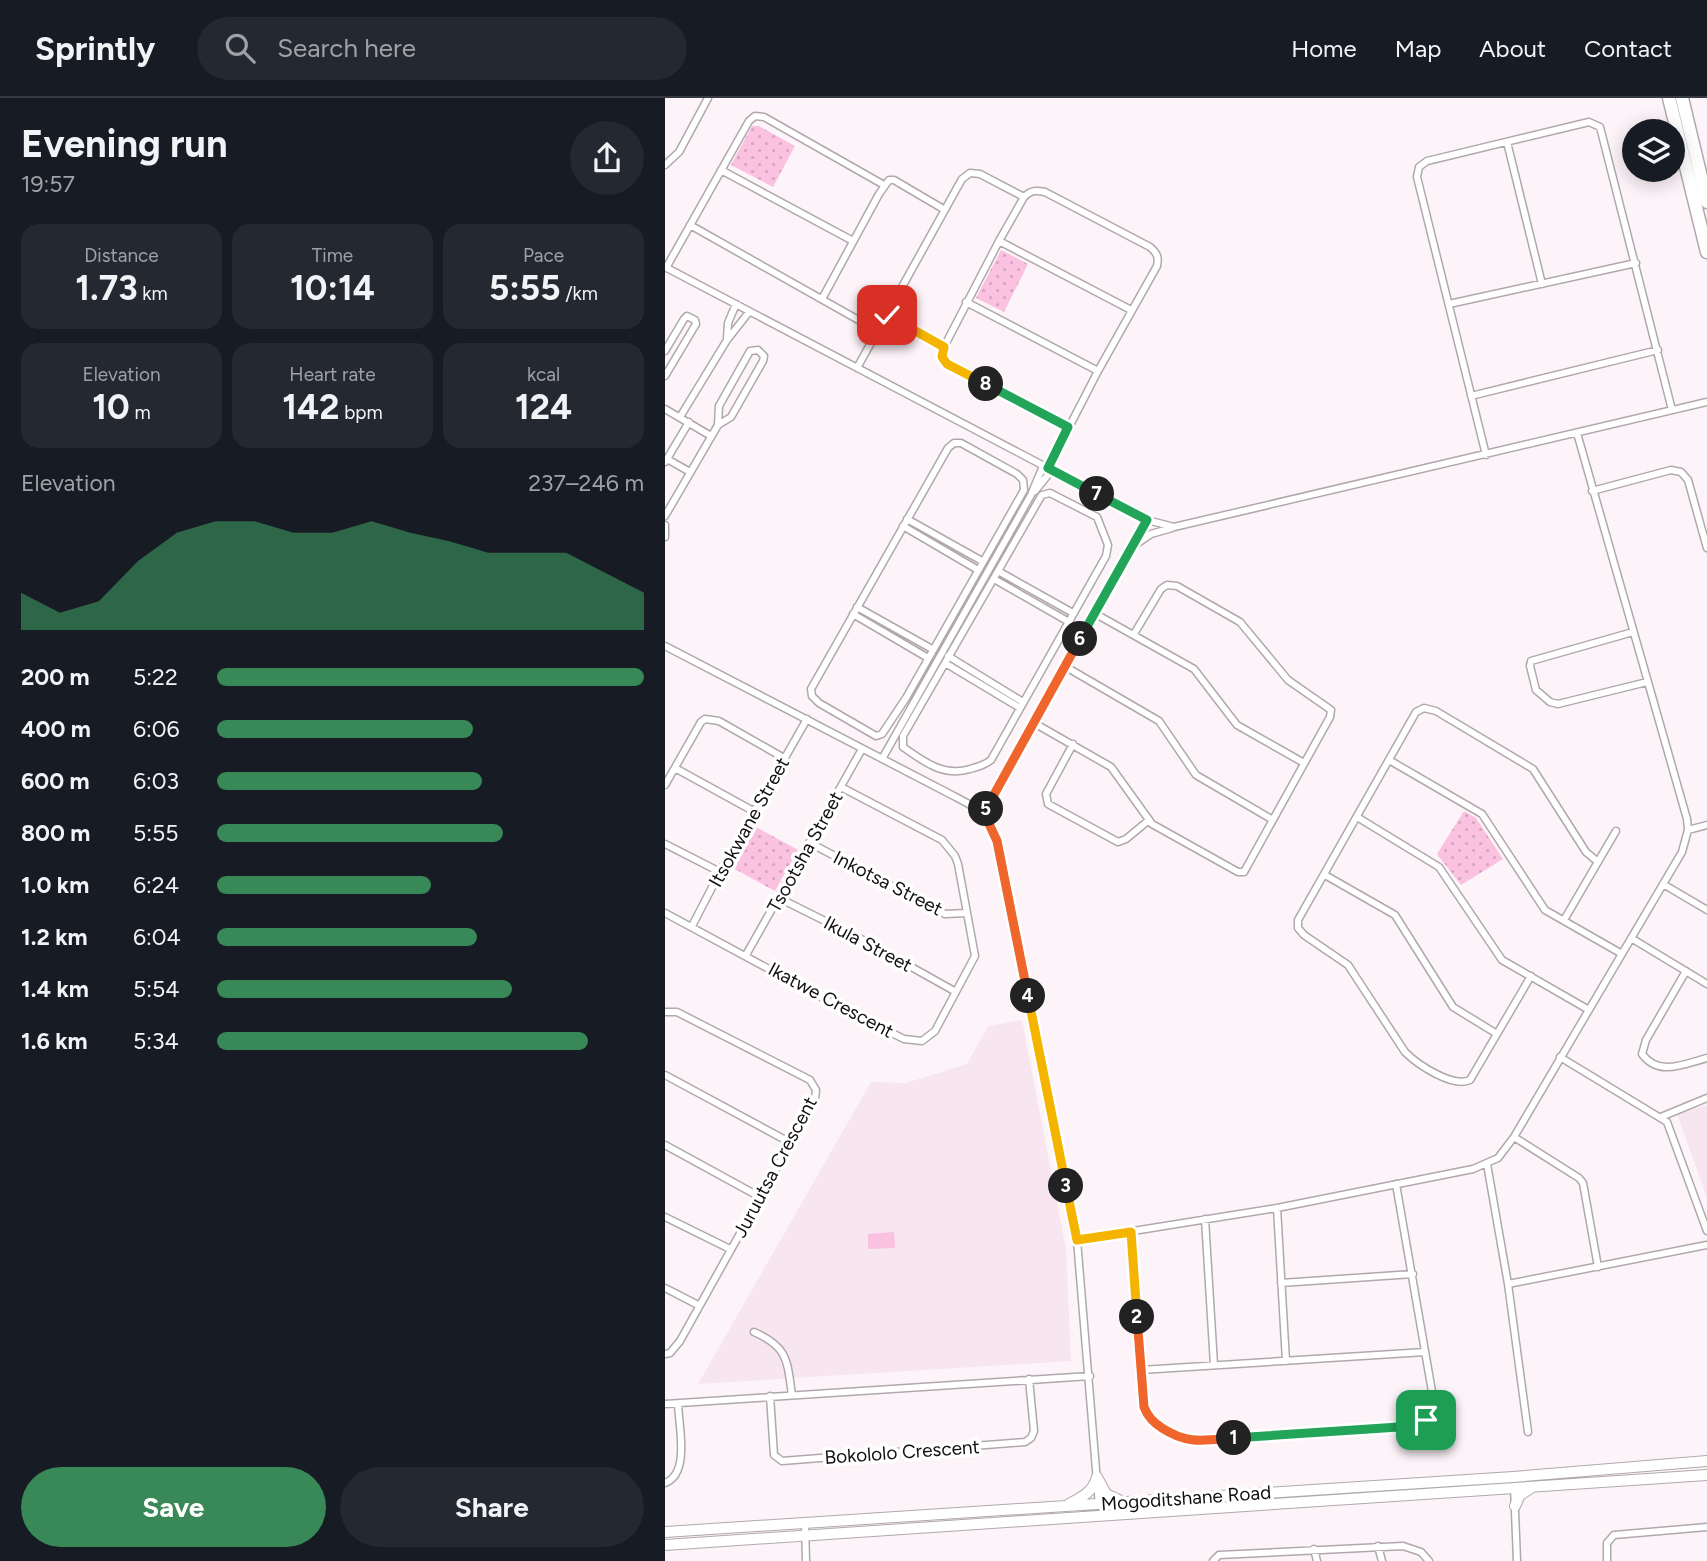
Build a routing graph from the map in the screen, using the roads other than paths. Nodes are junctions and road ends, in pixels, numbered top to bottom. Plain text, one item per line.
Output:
1 (708, 98) edge
2 (1669, 98) edge
3 (1682, 98) edge
4 (1507, 142) junction
5 (665, 165) edge
6 (721, 170) junction
7 (884, 185) junction
8 (1024, 197) junction
9 (1707, 202) edge
10 (945, 210) junction
11 (690, 225) junction
12 (999, 240) junction
13 (853, 241) junction
14 (1707, 252) edge
15 (1636, 263) junction
16 (666, 267) edge
17 (1542, 284) junction
18 (822, 299) junction
19 (966, 302) junction
20 (736, 304) junction
21 (1449, 304) junction
22 (1131, 310) junction
23 (749, 312) junction
24 (887, 315) junction
25 (878, 331) junction
26 (727, 340) junction
27 (944, 347) junction
28 (666, 349) edge
29 (1658, 350) junction
30 (678, 354) junction
31 (857, 368) junction
32 (1098, 371) junction
33 (665, 376) edge
34 (1471, 396) junction
35 (1707, 402) edge
36 (665, 409) edge
37 (1672, 410) junction
38 (680, 417) junction
39 (689, 422) junction
40 (718, 425) junction
41 (1068, 427) junction
42 (1577, 433) junction
43 (711, 436) junction
44 (1486, 455) junction
45 (666, 461) edge
46 (1048, 468) junction
47 (690, 472) junction
48 (1592, 491) junction
49 (666, 512) edge
50 (907, 519) junction
51 (1147, 520) junction
52 (1006, 521) junction
53 (665, 525) edge
54 (903, 526) junction
55 (1014, 526) junction
56 (1174, 527) junction
57 (1021, 530) junction
58 (665, 537) edge
59 (1132, 548) junction
60 (1707, 548) edge
61 (982, 561) junction
62 (978, 570) junction
63 (998, 570) junction
64 (994, 579) junction
65 (857, 607) junction
66 (955, 609) junction
67 (1073, 613) junction
68 (1094, 613) junction
69 (853, 614) junction
70 (967, 615) junction
71 (1069, 622) junction
72 (1633, 632) junction
73 (1134, 634) junction
74 (665, 646) edge
75 (932, 649) junction
76 (949, 656) junction
77 (927, 658) junction
78 (944, 663) junction
79 (1066, 667) junction
80 (1647, 682) junction
81 (906, 698) junction
82 (917, 704) junction
83 (1022, 705) junction
84 (807, 719) junction
85 (1034, 723) junction
86 (1073, 744) junction
87 (862, 749) junction
88 (785, 758) junction
89 (882, 758) junction
90 (1389, 760) junction
91 (1304, 763) junction
92 (675, 768) junction
93 (665, 785) edge
94 (841, 788) junction
95 (755, 812) junction
96 (984, 813) junction
97 (1357, 817) junction
98 (1149, 820) junction
99 (1273, 820) junction
100 (1707, 825) edge
101 (1688, 830) junction
102 (1616, 831) dead end
103 (810, 843) junction
104 (665, 844) edge
105 (1598, 862) junction
106 (720, 872) junction
107 (1325, 875) junction
108 (1663, 884) junction
109 (779, 898) junction
110 (1707, 909) edge
111 (665, 912) edge
112 (967, 913) junction
113 (1564, 920) junction
114 (692, 926) junction
115 (1631, 937) junction
116 (1622, 954) junction
117 (746, 955) junction
118 (1686, 971) junction
119 (1531, 976) junction
120 (1707, 984) edge
121 (956, 992) junction
122 (1589, 1010) junction
123 (665, 1012) edge
124 (1497, 1034) junction
125 (1560, 1057) junction
126 (1707, 1058) edge
127 (665, 1075) edge
128 (1707, 1098) edge
129 (1661, 1117) junction
130 (1514, 1137) junction
131 (791, 1143) junction
132 (665, 1145) edge
133 (1487, 1164) junction
134 (1396, 1184) junction
135 (760, 1197) junction
136 (1277, 1208) junction
137 (665, 1217) edge
138 (1205, 1219) junction
139 (1707, 1231) edge
140 (1131, 1232) junction
141 (1077, 1240) junction
142 (1707, 1245) edge
143 (730, 1249) junction
144 (1598, 1266) junction
145 (1412, 1274) junction
146 (1281, 1283) junction
147 (1508, 1284) junction
148 (665, 1288) edge
149 (698, 1306) junction
150 (754, 1332) dead end
151 (1425, 1352) junction
152 (665, 1354) edge
153 (1286, 1361) junction
154 (1214, 1365) junction
155 (1142, 1370) junction
156 (1090, 1376) junction
157 (1029, 1379) junction
158 (792, 1395) junction
159 (770, 1396) junction
160 (665, 1404) edge
161 (678, 1404) junction
162 (1528, 1432) dead end
163 (1704, 1459) edge
164 (1707, 1475) edge
165 (1097, 1477) junction
166 (665, 1483) edge
167 (1513, 1483) junction
168 (1535, 1487) junction
169 (1123, 1502) junction
170 (1099, 1503) junction
171 (1066, 1506) junction
172 (1515, 1506) junction
173 (1099, 1514) junction
174 (805, 1523) junction
175 (1707, 1527) edge
176 (665, 1532) edge
177 (805, 1537) junction
178 (665, 1545) edge
179 (1378, 1546) junction
180 (1314, 1549) junction
181 (1281, 1552) junction
182 (806, 1561) edge
183 (1213, 1561) edge
184 (1280, 1561) edge
185 (1317, 1561) edge
186 (1382, 1561) edge
187 (1429, 1561) edge
188 (1517, 1561) edge
189 (1607, 1561) edge

1 - 5 street
2 - 14 highway
3 - 9 highway
4 - 15 street
4 - 17 street
4 - 21 street
6 - 7 street
6 - 11 street
6 - 13 street
7 - 10 street
7 - 13 street
8 - 10 street
8 - 12 street
8 - 22 street
10 - 24 street
11 - 16 street
11 - 18 street
12 - 19 street
12 - 22 street
13 - 18 street
15 - 17 street
15 - 29 street
16 - 20 street
17 - 21 street
18 - 25 street
19 - 27 street
19 - 32 street
20 - 23 street
20 - 26 street
21 - 34 street
22 - 32 street
23 - 26 street
23 - 31 street
24 - 25 street
24 - 27 street
25 - 31 street
26 - 38 street
27 - 41 street
28 - 30 street
28 - 30 street
29 - 34 street
29 - 37 street
30 - 33 street
31 - 46 street
32 - 41 street
34 - 44 street
35 - 37 street
36 - 38 street
37 - 42 street
38 - 39 street
39 - 43 street
39 - 45 street
40 - 40 street
40 - 43 street
41 - 46 street
42 - 44 street
42 - 48 street
43 - 47 street
44 - 56 street
45 - 47 street
46 - 51 street
46 - 55 street
47 - 49 street
48 - 60 street
48 - 72 street
50 - 52 street
50 - 54 street
50 - 61 street
51 - 56 street
51 - 59 street
52 - 55 street
52 - 61 street
53 - 58 street
54 - 62 street
54 - 65 street
55 - 57 street
55 - 70 street
56 - 59 street
57 - 63 street
57 - 67 street
59 - 68 street
61 - 62 street
62 - 66 street
63 - 64 street
63 - 67 street
64 - 70 street
64 - 71 street
65 - 69 street
65 - 75 street
66 - 70 street
66 - 75 street
67 - 71 street
68 - 73 street
68 - 79 street
69 - 77 street
69 - 81 street
70 - 76 street
70 - 82 street
71 - 83 street
72 - 80 street
72 - 80 street
73 - 91 street
73 - 91 street
74 - 84 street
75 - 77 street
76 - 78 street
76 - 83 street
77 - 81 street
78 - 82 street
78 - 83 street
79 - 85 street
79 - 99 street
80 - 101 street
81 - 82 street
82 - 83 street
82 - 89 street
84 - 87 street
84 - 88 street, Itsokwane Street
85 - 86 street
85 - 96 street
86 - 98 street
86 - 98 street
87 - 89 street
87 - 94 street, Tsootsha Street
88 - 92 street
88 - 95 street, Itsokwane Street
89 - 96 street
90 - 97 street
90 - 105 street
90 - 113 street
91 - 99 street
92 - 93 street
92 - 95 street
94 - 103 street, Tsootsha Street
94 - 112 street, Ikatwe Crescent
95 - 106 street, Itsokwane Street
96 - 141 street
97 - 107 street
97 - 119 street
98 - 99 street
100 - 101 street
101 - 108 street
102 - 105 street
103 - 109 street, Tsootsha Street
103 - 112 street, Inkotsa Street
104 - 106 street
105 - 113 street
106 - 114 street, Itsokwane Street
107 - 124 street
107 - 124 street
108 - 110 street
108 - 115 street
109 - 117 street, Tsootsha Street
109 - 121 street, Ikula Street
111 - 114 street, Ikatwe Crescent
112 - 121 street, Ikatwe Crescent
113 - 116 street
114 - 117 street, Ikatwe Crescent
115 - 116 street
115 - 118 street
116 - 122 street
117 - 121 street, Ikatwe Crescent
118 - 120 street
118 - 126 street
119 - 122 street
119 - 124 street
122 - 125 street
123 - 131 street, Juruutsa Crescent
125 - 129 street
125 - 130 street
127 - 131 street
128 - 129 street
129 - 139 street
130 - 133 street
130 - 144 street
131 - 135 street, Juruutsa Crescent
132 - 135 street
133 - 134 street
133 - 147 street
134 - 136 street
134 - 145 street
135 - 143 street, Juruutsa Crescent
136 - 138 street
136 - 146 street
137 - 143 street
138 - 140 street
138 - 154 street
140 - 141 street
140 - 155 street
141 - 156 street
142 - 144 street
143 - 149 street, Juruutsa Crescent
144 - 147 street
145 - 146 street
145 - 151 street
146 - 153 street
147 - 162 street
148 - 149 street
149 - 152 street, Juruutsa Crescent
150 - 158 street
151 - 153 street
151 - 155 street
153 - 154 street
154 - 155 street
156 - 157 street
156 - 165 street
157 - 158 street
157 - 159 street, Bokololo Crescent
158 - 159 street
159 - 161 street
160 - 161 street
161 - 166 street
163 - 167 main road, Mogoditshane Road
164 - 168 main road, Mogoditshane Road
165 - 169 main road
165 - 170 street
165 - 171 main road
167 - 168 main road, Mogoditshane Road
167 - 169 main road, Mogoditshane Road
167 - 172 street
167 - 173 main road, Mogoditshane Road
168 - 172 main road
169 - 170 main road, Mogoditshane Road
170 - 171 main road, Mogoditshane Road
170 - 173 street
171 - 174 main road, Mogoditshane Road
172 - 188 street
173 - 177 main road, Mogoditshane Road
174 - 176 main road, Mogoditshane Road
174 - 177 street
175 - 189 street
177 - 178 main road, Mogoditshane Road
177 - 182 street
179 - 180 street
179 - 186 street
179 - 187 street
180 - 181 street
180 - 185 street
181 - 183 street
181 - 184 street

